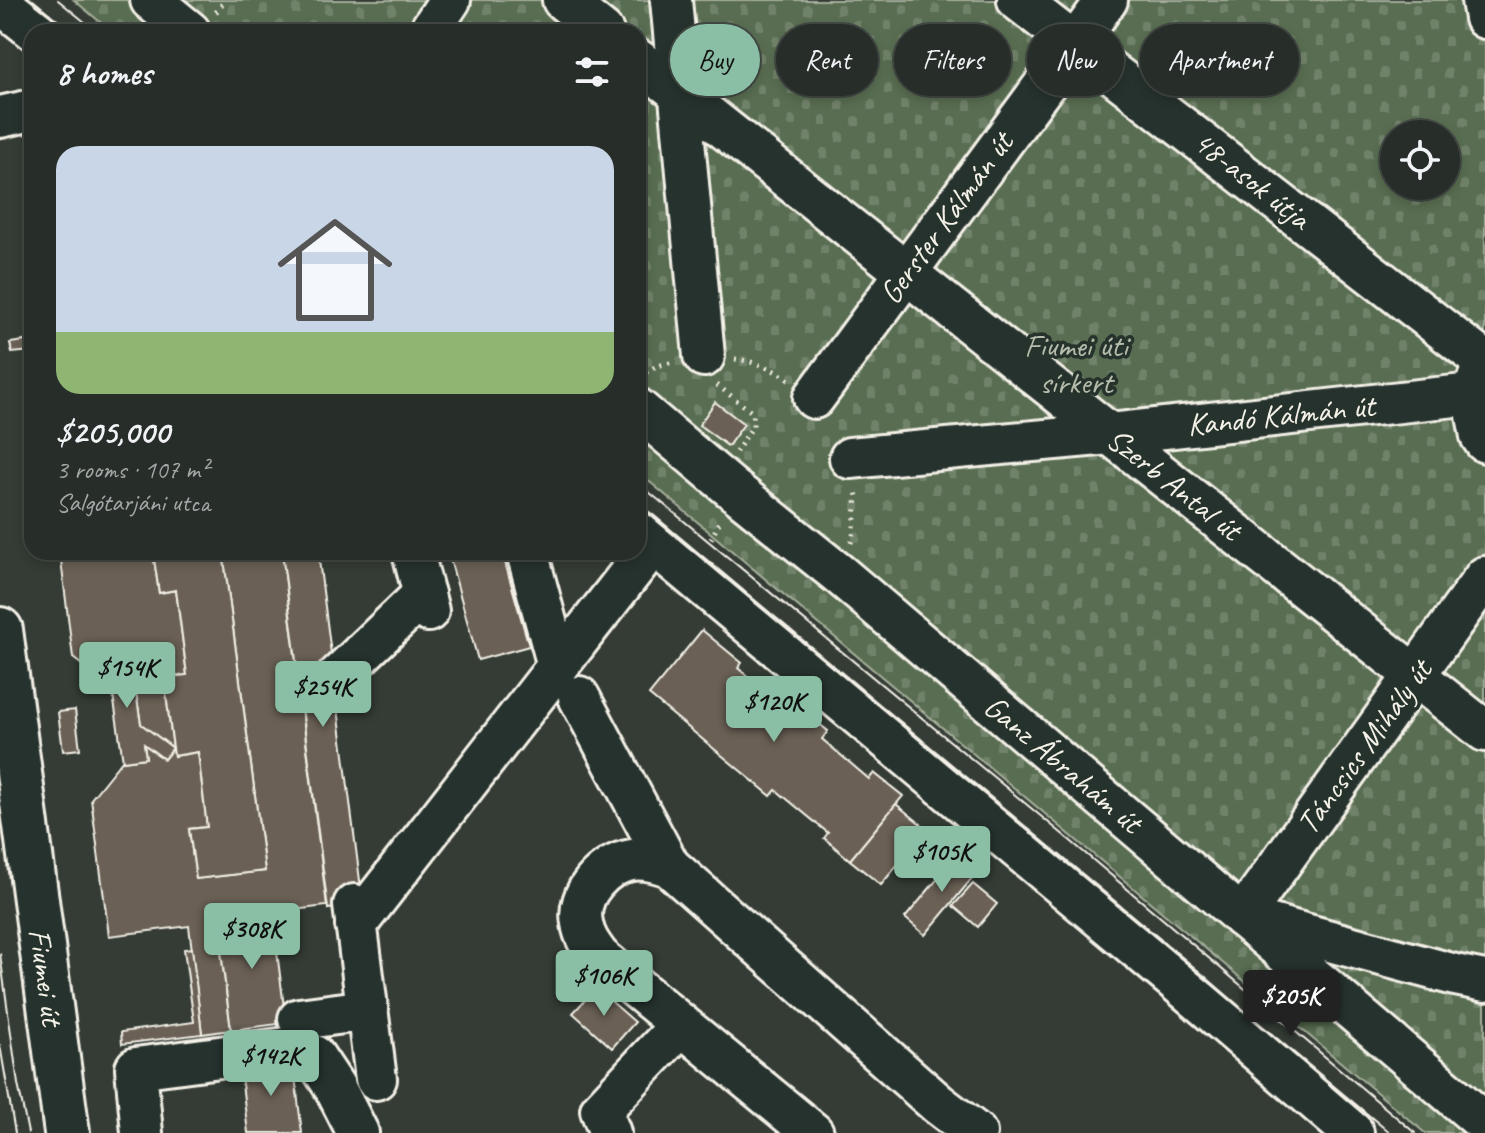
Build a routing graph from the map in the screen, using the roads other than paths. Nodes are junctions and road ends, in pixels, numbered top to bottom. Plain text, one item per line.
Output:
1 (151, 0) edge
2 (450, 0) edge
3 (563, 0) edge
4 (671, 0) edge
5 (1018, 0) edge
6 (1107, 0) edge
7 (1483, 1) edge
8 (0, 3) edge
9 (1485, 18) edge
10 (27, 24) edge
11 (180, 24) edge
12 (434, 24) edge
13 (593, 24) edge
14 (673, 24) edge
15 (1050, 24) edge
16 (1089, 24) edge
17 (646, 66) edge
18 (1124, 82) edge
19 (670, 85) edge
20 (679, 96) edge
21 (684, 96) edge
22 (1036, 96) edge
23 (24, 112) edge
24 (0, 117) edge
25 (906, 272) junction
26 (704, 356) road end
27 (1482, 369) edge
28 (814, 398) road end
29 (646, 416) edge
30 (1110, 434) junction
31 (1485, 442) edge
32 (850, 458) road end
33 (646, 538) edge
34 (415, 560) edge
35 (530, 560) edge
36 (634, 560) edge
37 (1485, 577) edge
38 (0, 630) edge
39 (1415, 676) junction
40 (334, 680) dead end
41 (568, 682) junction
42 (1485, 731) edge
43 (669, 866) junction
44 (1242, 917) junction
45 (1485, 981) edge
46 (367, 1010) junction
47 (299, 1019) dead end
48 (681, 1025) junction
49 (376, 1079) dead end
50 (1485, 1123) edge
51 (67, 1133) edge
52 (142, 1133) edge
53 (358, 1133) edge
54 (610, 1133) edge
55 (813, 1133) edge
56 (976, 1133) edge
57 (1353, 1133) edge

1 - 11 street
2 - 12 street
3 - 13 street
4 - 14 street
5 - 15 street, 48-asok útja
6 - 16 street, Gerster Kálmán út
7 - 9 street
8 - 10 street
17 - 19 street, Szerb Antal út
18 - 27 street, 48-asok útja
20 - 26 street
21 - 25 street, Szerb Antal út
22 - 25 street, Gerster Kálmán út
23 - 24 street
25 - 28 street, Gerster Kálmán út
25 - 30 street, Szerb Antal út
27 - 30 street, Kandó Kálmán út
27 - 31 street
29 - 44 street, Ganz Ábrahám út
30 - 32 street, Kandó Kálmán út
30 - 39 street, Szerb Antal út
33 - 57 street
34 - 40 street
35 - 41 street
36 - 41 street
37 - 39 street, Táncsics Mihály út
38 - 51 main road, Fiumei út
39 - 42 street, Szerb Antal út
39 - 44 street, Táncsics Mihály út
41 - 43 street
41 - 46 street
43 - 48 street
43 - 56 street
44 - 45 street
44 - 50 street, Ganz Ábrahám út
46 - 47 street
46 - 49 street
48 - 54 street
48 - 55 street
52 - 53 street

